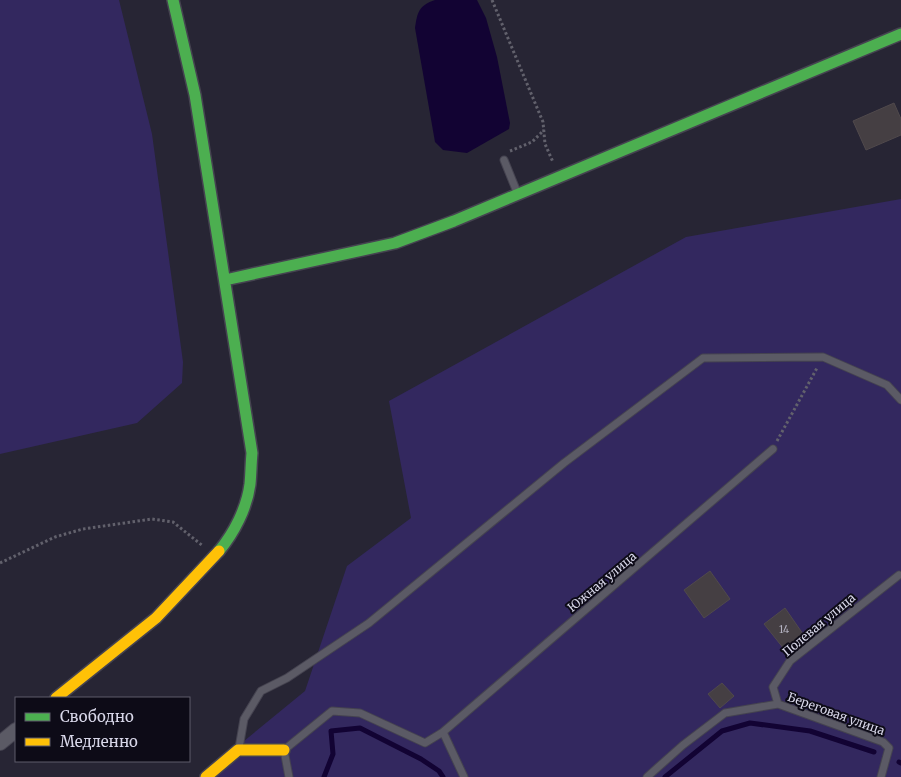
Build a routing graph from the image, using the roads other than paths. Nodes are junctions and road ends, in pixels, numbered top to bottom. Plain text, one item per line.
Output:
1 (173, 0) edge
2 (901, 34) edge
3 (504, 160) road end
4 (518, 194) junction
5 (225, 280) junction
6 (901, 400) edge
7 (774, 449) road end
8 (899, 575) dead end
9 (57, 697) edge
10 (778, 704) junction
11 (15, 731) edge
12 (443, 732) junction
13 (0, 743) edge
14 (238, 750) junction
15 (284, 750) junction
16 (206, 777) edge
17 (289, 777) edge
18 (464, 777) edge
19 (647, 777) edge
20 (881, 777) edge

1 - 5 street
2 - 4 street
3 - 4 lane
4 - 5 street
5 - 9 street
6 - 14 lane
7 - 12 lane, Южная улица
8 - 10 lane, Полевая улица
10 - 19 lane, Береговая улица
10 - 20 lane, Береговая улица
11 - 13 street
12 - 15 lane
12 - 18 lane
14 - 15 street
14 - 16 street
15 - 17 lane

